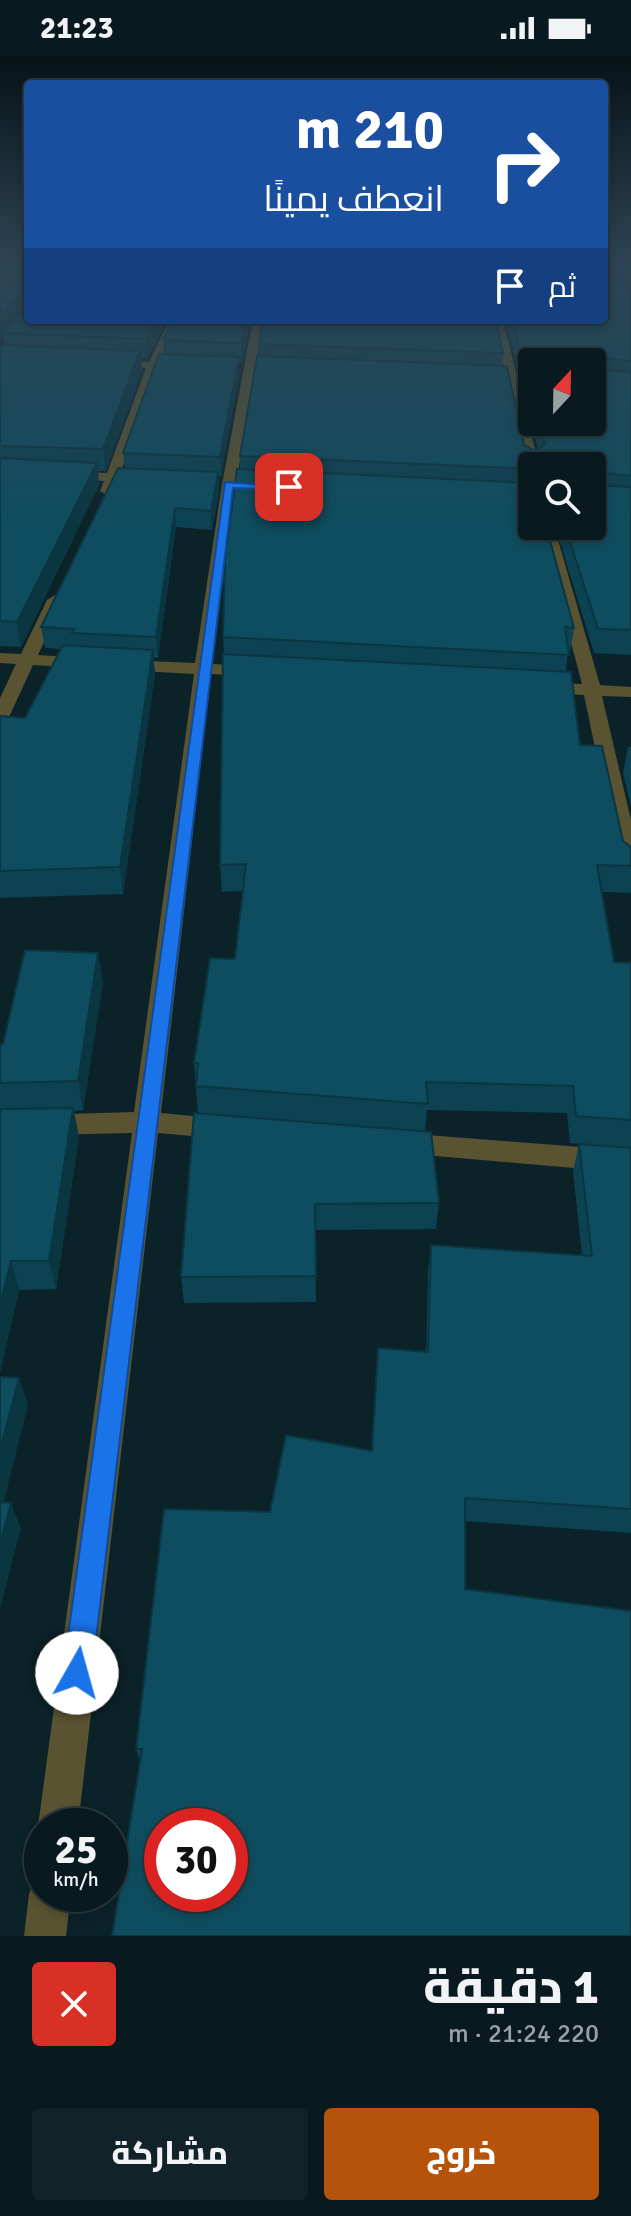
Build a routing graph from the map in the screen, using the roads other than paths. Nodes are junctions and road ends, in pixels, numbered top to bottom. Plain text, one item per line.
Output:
1 (160, 351) edge
2 (253, 351) edge
3 (506, 351) edge
4 (92, 362) edge
5 (153, 365) junction
6 (194, 367) edge
7 (467, 379) edge
8 (513, 380) junction
9 (518, 380) edge
10 (529, 452) edge
11 (0, 473) edge
12 (113, 478) junction
13 (156, 480) edge
14 (100, 506) edge
15 (551, 540) edge
16 (60, 590) edge
17 (0, 658) edge
18 (26, 660) junction
19 (203, 669) junction
20 (265, 672) edge
21 (530, 687) edge
22 (592, 690) junction
23 (631, 692) edge
24 (0, 717) edge
25 (631, 867) edge
26 (146, 1122) junction
27 (0, 1126) edge
28 (256, 1131) edge
29 (381, 1142) edge
30 (631, 1162) edge
31 (60, 1808) edge
32 (48, 1912) edge
33 (45, 1936) edge

1 - 5 street
2 - 19 street
3 - 8 street
4 - 5 street
5 - 6 street
5 - 12 street
7 - 8 street
8 - 9 street
8 - 10 street
11 - 12 street
12 - 13 street
12 - 14 street
15 - 22 street
16 - 18 street
17 - 18 street
18 - 19 street
18 - 24 street
19 - 20 street
19 - 26 street
21 - 22 street
22 - 23 street
22 - 25 street
26 - 27 street
26 - 28 street
26 - 31 street
29 - 30 street
32 - 33 street

